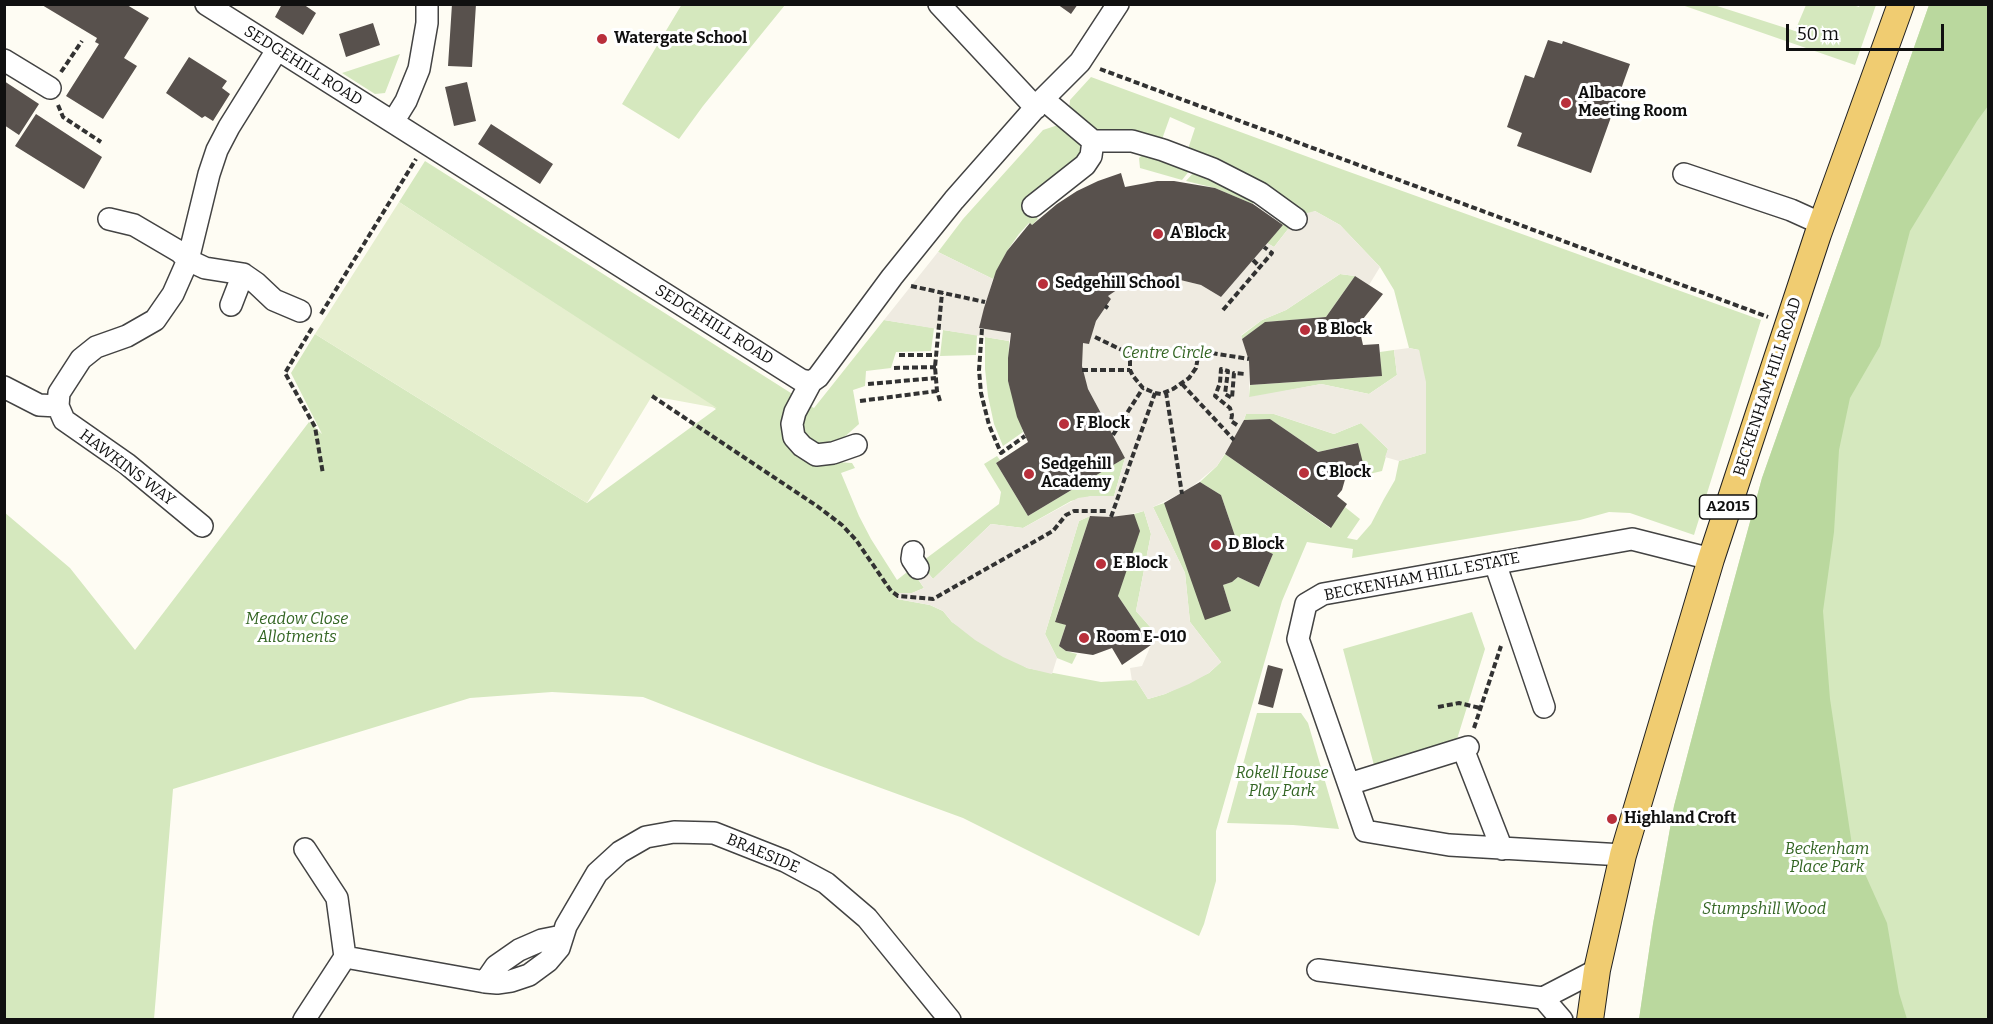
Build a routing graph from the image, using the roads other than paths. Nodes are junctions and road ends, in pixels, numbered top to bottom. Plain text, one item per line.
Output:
1 (206, 4) edge
2 (427, 4) edge
3 (939, 4) edge
4 (1118, 4) edge
5 (1901, 4) edge
6 (278, 50) junction
7 (4, 60) edge
8 (50, 88) road end
9 (1040, 104) junction
10 (393, 122) junction
11 (1093, 141) junction
12 (1684, 174) dead end
13 (1033, 206) dead end
14 (109, 219) dead end
15 (1296, 219) dead end
16 (1822, 225) junction
17 (188, 260) junction
18 (243, 274) junction
19 (231, 305) dead end
20 (300, 311) dead end
21 (811, 382) junction
22 (4, 387) edge
23 (58, 406) junction
24 (856, 445) dead end
25 (202, 526) dead end
26 (1711, 559) junction
27 (1495, 563) junction
28 (1544, 707) dead end
29 (1349, 784) junction
30 (305, 849) dead end
31 (1502, 849) junction
32 (1623, 855) junction
33 (345, 957) junction
34 (1318, 970) dead end
35 (1597, 970) junction
36 (929, 993) junction
37 (1543, 998) junction
38 (304, 1020) edge
39 (927, 1020) edge
40 (950, 1020) edge
41 (1562, 1020) edge
42 (1590, 1020) edge

1 - 6 street, SEDGEHILL ROAD
2 - 10 street
3 - 9 street
4 - 9 street
5 - 16 main road, BECKENHAM HILL ROAD / A2015
6 - 10 street, SEDGEHILL ROAD
6 - 17 street
7 - 8 street
9 - 11 street
9 - 21 street
10 - 21 street, SEDGEHILL ROAD
11 - 13 street
11 - 15 street
12 - 16 street
14 - 17 street
16 - 26 main road, BECKENHAM HILL ROAD / A2015
17 - 18 street
17 - 23 street
18 - 19 street
18 - 20 street
21 - 24 street
22 - 23 street
23 - 25 street, HAWKINS WAY
26 - 27 street, BECKENHAM HILL ESTATE
26 - 32 main road, BECKENHAM HILL ROAD / A2015
27 - 28 street
27 - 29 street, BECKENHAM HILL ESTATE
29 - 31 street, BECKENHAM HILL ESTATE
29 - 31 street
30 - 33 street
31 - 32 street, BECKENHAM HILL ESTATE
32 - 35 main road, BECKENHAM HILL ROAD / A2015
33 - 36 street, BRAESIDE
33 - 38 street
34 - 37 street
35 - 37 street
35 - 42 main road, BECKENHAM HILL ROAD / A2015
36 - 39 street
36 - 40 street, BRAESIDE
37 - 41 street

